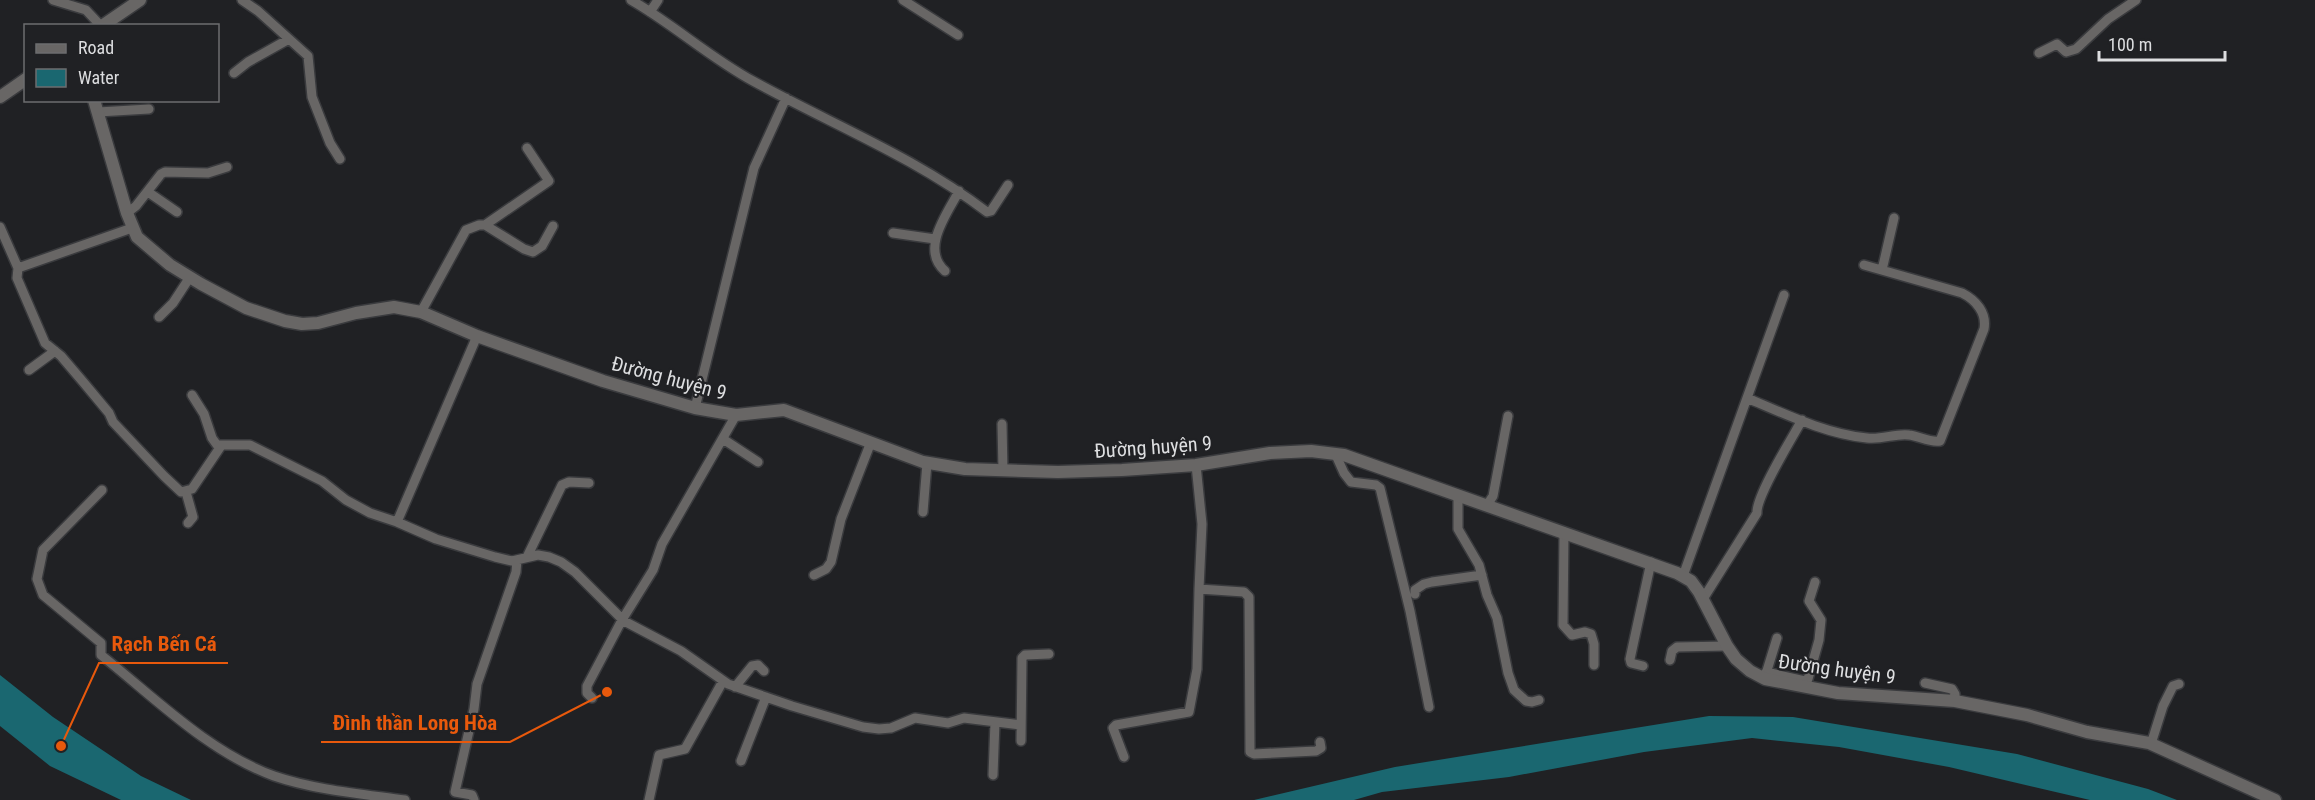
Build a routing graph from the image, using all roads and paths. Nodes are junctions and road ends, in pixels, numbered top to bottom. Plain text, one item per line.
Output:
1 (53, 0) edge
2 (140, 0) edge
3 (242, 0) edge
4 (631, 0) edge
5 (658, 0) edge
6 (903, 0) edge
7 (2136, 0) edge
8 (650, 12) junction
9 (99, 24) edge
10 (104, 24) edge
11 (958, 35) dead end
12 (290, 39) junction
13 (2039, 53) dead end
14 (234, 73) dead end
15 (24, 80) edge
16 (0, 96) edge
17 (786, 98) junction
18 (96, 106) edge
19 (149, 109) dead end
20 (526, 148) dead end
21 (340, 159) dead end
22 (227, 166) dead end
23 (1008, 185) dead end
24 (959, 191) junction
25 (148, 192) junction
26 (177, 212) dead end
27 (127, 213) junction
28 (1894, 218) dead end
29 (485, 225) junction
30 (553, 226) dead end
31 (0, 227) edge
32 (132, 228) junction
33 (893, 233) dead end
34 (935, 239) junction
35 (1864, 265) dead end
36 (18, 268) junction
37 (1882, 270) junction
38 (945, 272) dead end
39 (190, 278) junction
40 (1784, 295) dead end
41 (421, 312) junction
42 (159, 317) dead end
43 (477, 336) junction
44 (56, 351) junction
45 (29, 370) dead end
46 (192, 395) dead end
47 (1747, 398) junction
48 (695, 408) junction
49 (736, 415) junction
50 (1508, 416) dead end
51 (1802, 420) junction
52 (1002, 423) dead end
53 (723, 439) junction
54 (871, 442) junction
55 (221, 446) junction
56 (1335, 453) junction
57 (758, 462) dead end
58 (927, 463) junction
59 (1196, 465) junction
60 (1003, 471) junction
61 (589, 483) dead end
62 (102, 490) dead end
63 (186, 492) junction
64 (1458, 495) junction
65 (1487, 506) junction
66 (924, 512) dead end
67 (397, 522) junction
68 (188, 523) dead end
69 (1564, 532) junction
70 (522, 558) junction
71 (1651, 562) junction
72 (814, 575) dead end
73 (1482, 575) junction
74 (1683, 576) junction
75 (1815, 582) dead end
76 (1199, 589) junction
77 (1415, 594) dead end
78 (1703, 598) junction
79 (622, 620) junction
80 (1777, 638) dead end
81 (1727, 646) junction
82 (1049, 654) dead end
83 (1670, 660) dead end
84 (1594, 665) dead end
85 (1643, 666) dead end
86 (764, 671) dead end
87 (1765, 676) junction
88 (723, 681) junction
89 (1925, 683) dead end
90 (2179, 684) dead end
91 (735, 687) junction
92 (765, 697) junction
93 (592, 698) dead end
94 (1539, 700) dead end
95 (1955, 701) junction
96 (1429, 707) dead end
97 (995, 722) junction
98 (1021, 725) junction
99 (1021, 741) dead end
100 (1320, 742) dead end
101 (2151, 744) junction
102 (1124, 757) dead end
103 (741, 761) dead end
104 (993, 775) dead end
105 (454, 796) edge
106 (405, 800) edge
107 (474, 800) edge
108 (649, 800) edge
109 (2276, 800) edge

1 - 9 street
2 - 10 street
3 - 12 street
4 - 8 street
5 - 8 street
6 - 11 street
7 - 13 street
8 - 17 street
12 - 14 street
12 - 21 street
15 - 16 street
17 - 24 street
17 - 48 street
18 - 19 street
18 - 27 street, Đường huyện 9
20 - 29 street
22 - 25 street
23 - 24 street
24 - 34 street
25 - 26 street
25 - 27 street
27 - 32 street, Đường huyện 9
28 - 37 street
29 - 30 street
29 - 41 street
31 - 36 street
32 - 36 street
32 - 39 street, Đường huyện 9
33 - 34 street
34 - 38 street
35 - 37 street
36 - 44 street
37 - 51 street
39 - 41 street, Đường huyện 9
39 - 42 street
40 - 47 street
41 - 43 street, Đường huyện 9
43 - 48 street, Đường huyện 9
43 - 67 street
44 - 45 street
44 - 63 street
46 - 55 street
47 - 51 street
47 - 74 street
48 - 49 street, Đường huyện 9
49 - 53 street
49 - 54 street, Đường huyện 9
50 - 65 street
51 - 78 street
52 - 60 street
53 - 57 street
53 - 79 street
54 - 58 street, Đường huyện 9
54 - 72 street
55 - 63 street
55 - 67 street
56 - 59 street, Đường huyện 9
56 - 64 street, Đường huyện 9
56 - 96 street
58 - 60 street, Đường huyện 9
58 - 66 street
59 - 60 street, Đường huyện 9
59 - 76 street
61 - 70 street
62 - 106 street
63 - 68 street
64 - 65 street, Đường huyện 9
64 - 73 street
65 - 69 street, Đường huyện 9
67 - 70 street
69 - 71 street, Đường huyện 9
69 - 84 street
70 - 79 street
70 - 105 street
71 - 74 street, Đường huyện 9
71 - 85 street
73 - 77 street
73 - 94 street
74 - 78 street, Đường huyện 9
75 - 87 street
76 - 100 street
76 - 102 street
78 - 81 street, Đường huyện 9
79 - 88 street
79 - 93 street
80 - 87 street
81 - 83 street
81 - 87 street, Đường huyện 9
82 - 98 street
86 - 91 street
87 - 95 street, Đường huyện 9
88 - 91 street
88 - 108 street
89 - 95 street
90 - 101 street
91 - 92 street
92 - 97 street
92 - 103 street
95 - 101 street, Đường huyện 9
97 - 98 street
97 - 104 street
98 - 99 street
101 - 109 street, Đường huyện 9
105 - 107 street

